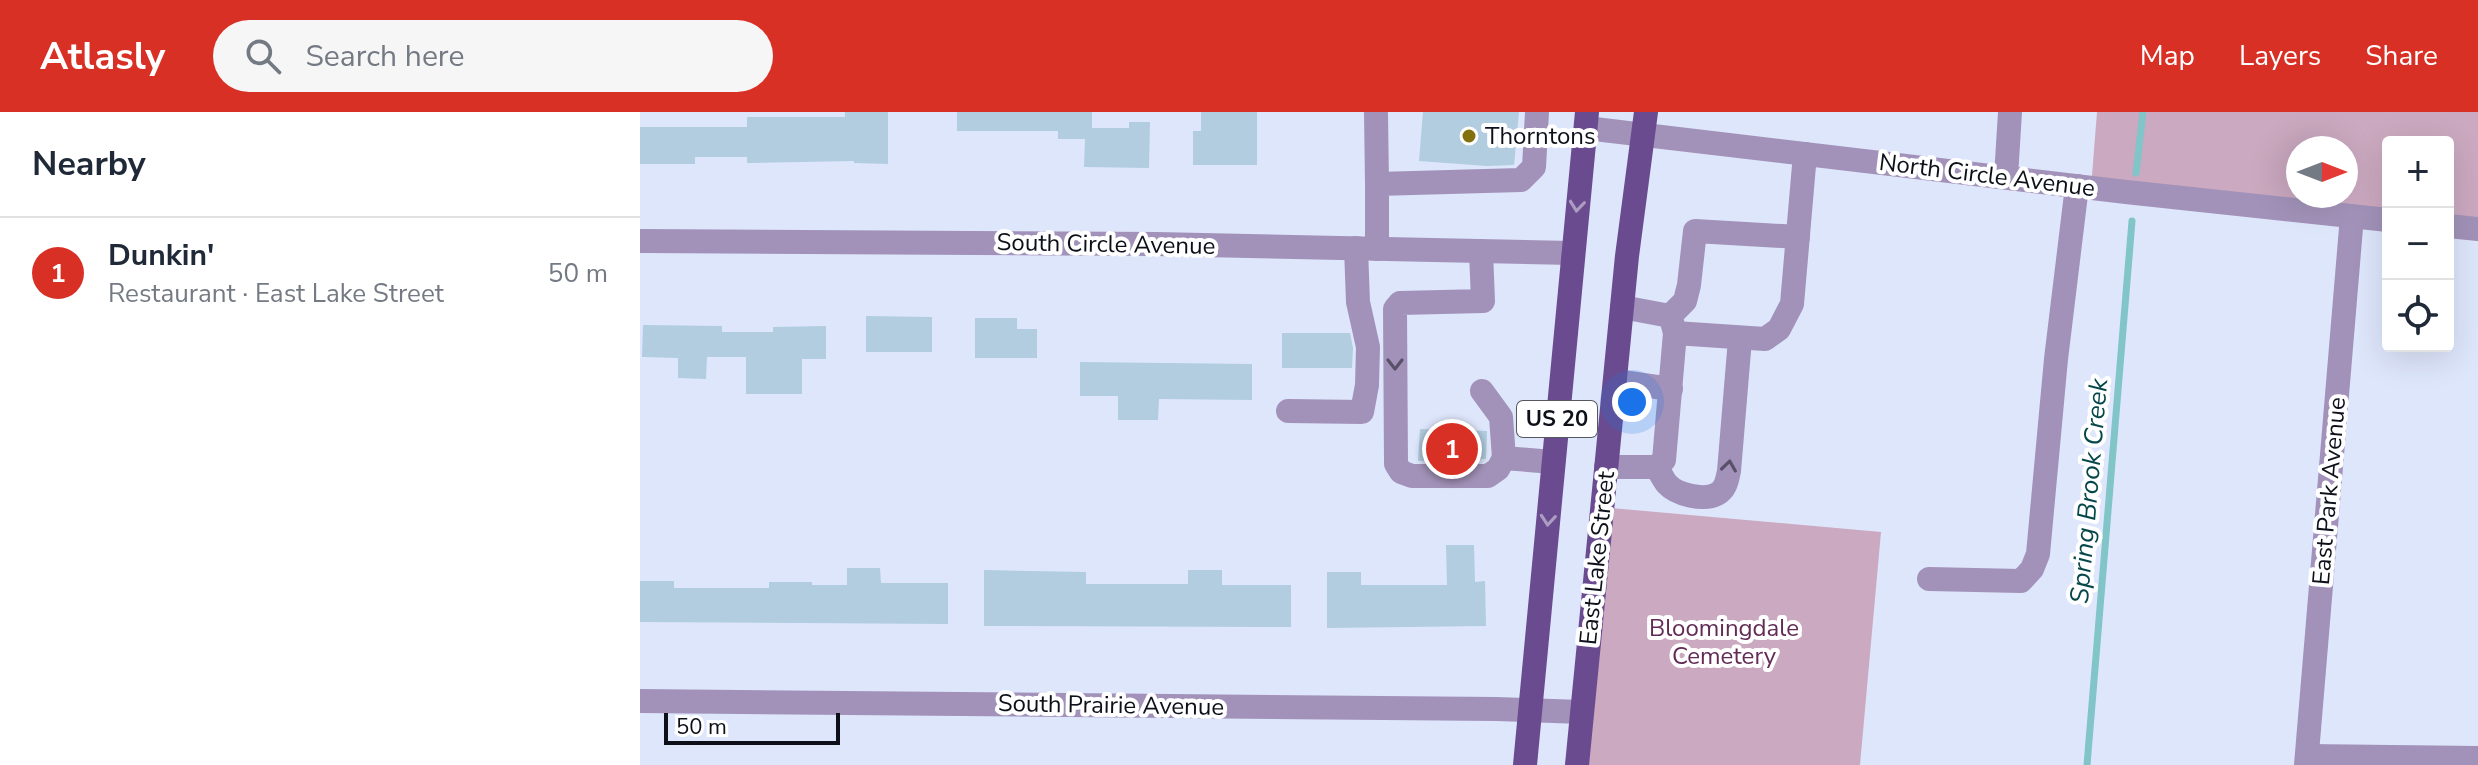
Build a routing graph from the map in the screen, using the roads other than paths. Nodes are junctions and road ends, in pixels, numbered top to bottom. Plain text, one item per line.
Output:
1 (1376, 112) edge
2 (1537, 112) edge
3 (2010, 112) edge
4 (1586, 120) edge
5 (1645, 124) edge
6 (1805, 154) junction
7 (2006, 177) junction
8 (1377, 184) junction
9 (2077, 186) junction
10 (2352, 216) junction
11 (2382, 219) edge
12 (2454, 227) edge
13 (2478, 229) edge
14 (1798, 237) junction
15 (640, 241) edge
16 (1366, 248) junction
17 (1481, 251) junction
18 (1572, 253) junction
19 (1622, 307) junction
20 (1672, 324) junction
21 (1740, 339) junction
22 (1615, 381) junction
23 (1671, 389) junction
24 (1482, 391) dead end
25 (1288, 411) dead end
26 (1504, 458) junction
27 (1553, 462) junction
28 (1606, 467) junction
29 (1656, 467) junction
30 (1929, 579) dead end
31 (640, 701) edge
32 (1531, 710) junction
33 (1582, 712) junction
34 (2478, 758) edge
35 (2306, 760) edge
36 (1525, 765) edge
37 (1577, 765) edge

1 - 8 street
2 - 8 street
3 - 7 street
4 - 5 street, North Circle Avenue
4 -> 18 main road, US 20
5 - 6 street, North Circle Avenue
5 - 19 main road, East Lake Street / US 20
6 - 7 street, North Circle Avenue
6 - 14 street
7 - 9 street, North Circle Avenue
8 - 16 street
9 - 10 street, North Circle Avenue
9 - 30 street
10 - 11 street, North Circle Avenue
10 - 35 street, East Park Avenue
12 - 13 street
14 - 20 street
14 - 21 street
15 - 16 street, South Circle Avenue
16 - 17 street, South Circle Avenue
16 - 25 street
17 - 18 street, South Circle Avenue
17 -> 26 street
18 - 27 main road, US 20
19 - 20 street
19 - 22 main road, East Lake Street / US 20
20 - 21 street
20 - 23 street
29 -> 21 street
22 - 23 street
22 - 28 main road, East Lake Street / US 20
23 - 29 street
24 - 26 street
26 - 27 street
27 -> 32 main road, US 20
28 - 29 street
28 - 33 main road, East Lake Street / US 20
31 - 32 street, South Prairie Avenue
32 - 33 street, South Prairie Avenue
32 - 36 main road, US 20
33 - 37 main road, East Lake Street / US 20
34 - 35 street

